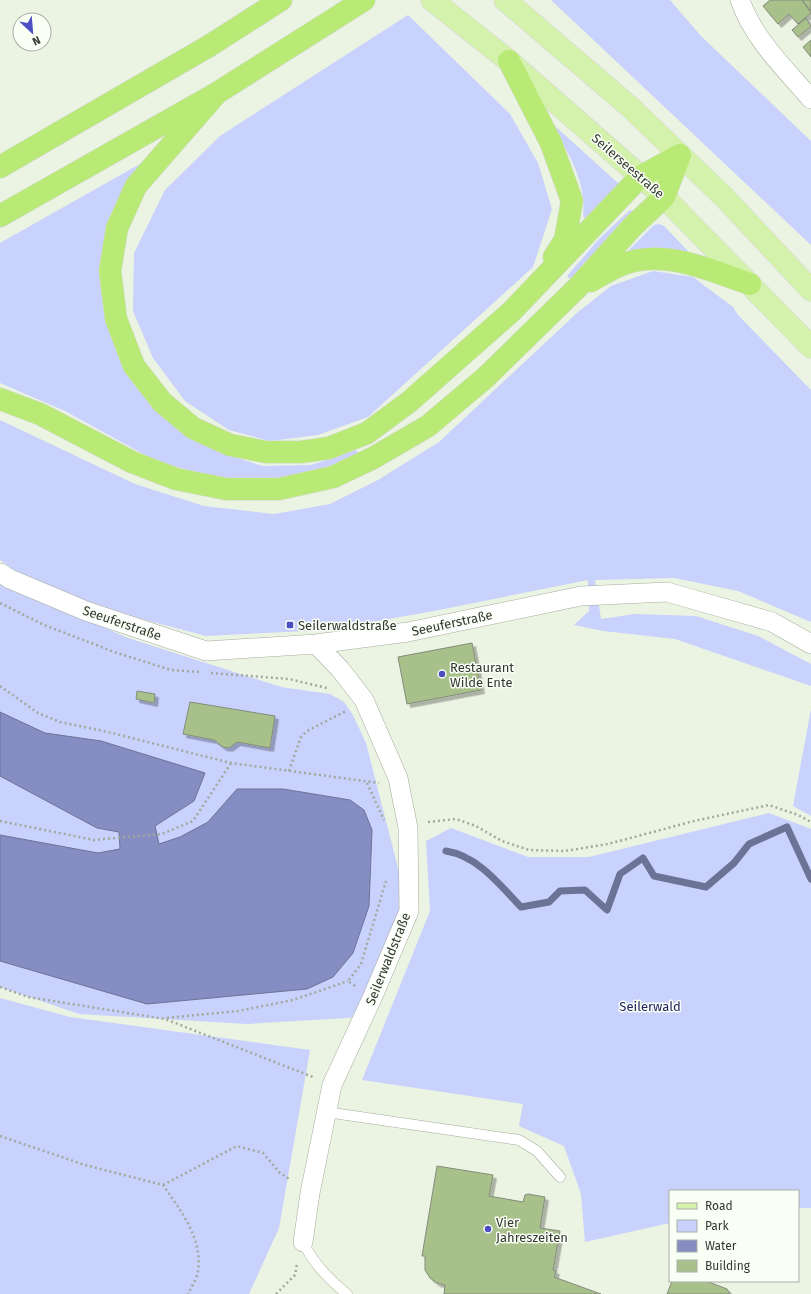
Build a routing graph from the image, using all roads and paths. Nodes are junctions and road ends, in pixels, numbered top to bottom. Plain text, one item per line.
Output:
1 (281, 0) edge
2 (364, 0) edge
3 (432, 0) edge
4 (505, 0) edge
5 (740, 0) edge
6 (509, 61) junction
7 (217, 93) junction
8 (811, 99) edge
9 (680, 155) junction
10 (0, 166) edge
11 (640, 176) junction
12 (664, 197) junction
13 (0, 216) edge
14 (750, 284) junction
15 (535, 286) junction
16 (578, 288) junction
17 (811, 290) edge
18 (811, 347) edge
19 (0, 398) edge
20 (0, 573) edge
21 (316, 644) junction
22 (811, 644) edge
23 (0, 686) edge
24 (364, 700) junction
25 (231, 763) junction
26 (289, 772) junction
27 (0, 821) edge
28 (811, 822) edge
29 (386, 825) dead end
30 (408, 828) junction
31 (386, 876) dead end
32 (348, 981) junction
33 (0, 987) edge
34 (373, 996) junction
35 (165, 1019) junction
36 (332, 1085) junction
37 (326, 1112) junction
38 (0, 1136) edge
39 (560, 1177) dead end
40 (163, 1185) junction
41 (310, 1192) junction
42 (303, 1242) junction
43 (188, 1294) edge
44 (276, 1294) edge
45 (347, 1294) edge

1 - 10 highway
2 - 7 highway
3 - 6 main road, Seilerseestraße
4 - 9 main road
5 - 8 street
6 - 11 main road, Seilerseestraße
6 - 15 highway
7 - 13 highway
7 - 15 highway
9 - 11 highway
9 - 12 highway
9 - 17 main road
11 - 12 main road, Seilerseestraße
11 - 15 highway
12 - 14 main road, Seilerseestraße
12 - 16 highway
14 - 16 highway
14 - 18 main road, Seilerseestraße
16 - 19 highway
20 - 21 street, Seeuferstraße
21 - 22 street, Seeuferstraße
21 - 24 street, Seilerwaldstraße
23 - 25 path
24 - 26 path
24 - 30 street, Seilerwaldstraße
25 - 26 path
25 - 27 path
26 - 29 path
28 - 30 path
30 - 34 street, Seilerwaldstraße
31 - 32 path
32 - 34 path
32 - 35 path
33 - 35 path
34 - 36 street, Seilerwaldstraße
35 - 36 path
36 - 37 street, Seilerwaldstraße
37 - 39 lane
37 - 41 street, Seilerwaldstraße
38 - 40 path
40 - 41 path
40 - 43 path
41 - 42 street, Seilerwaldstraße
42 - 44 path
42 - 45 lane

